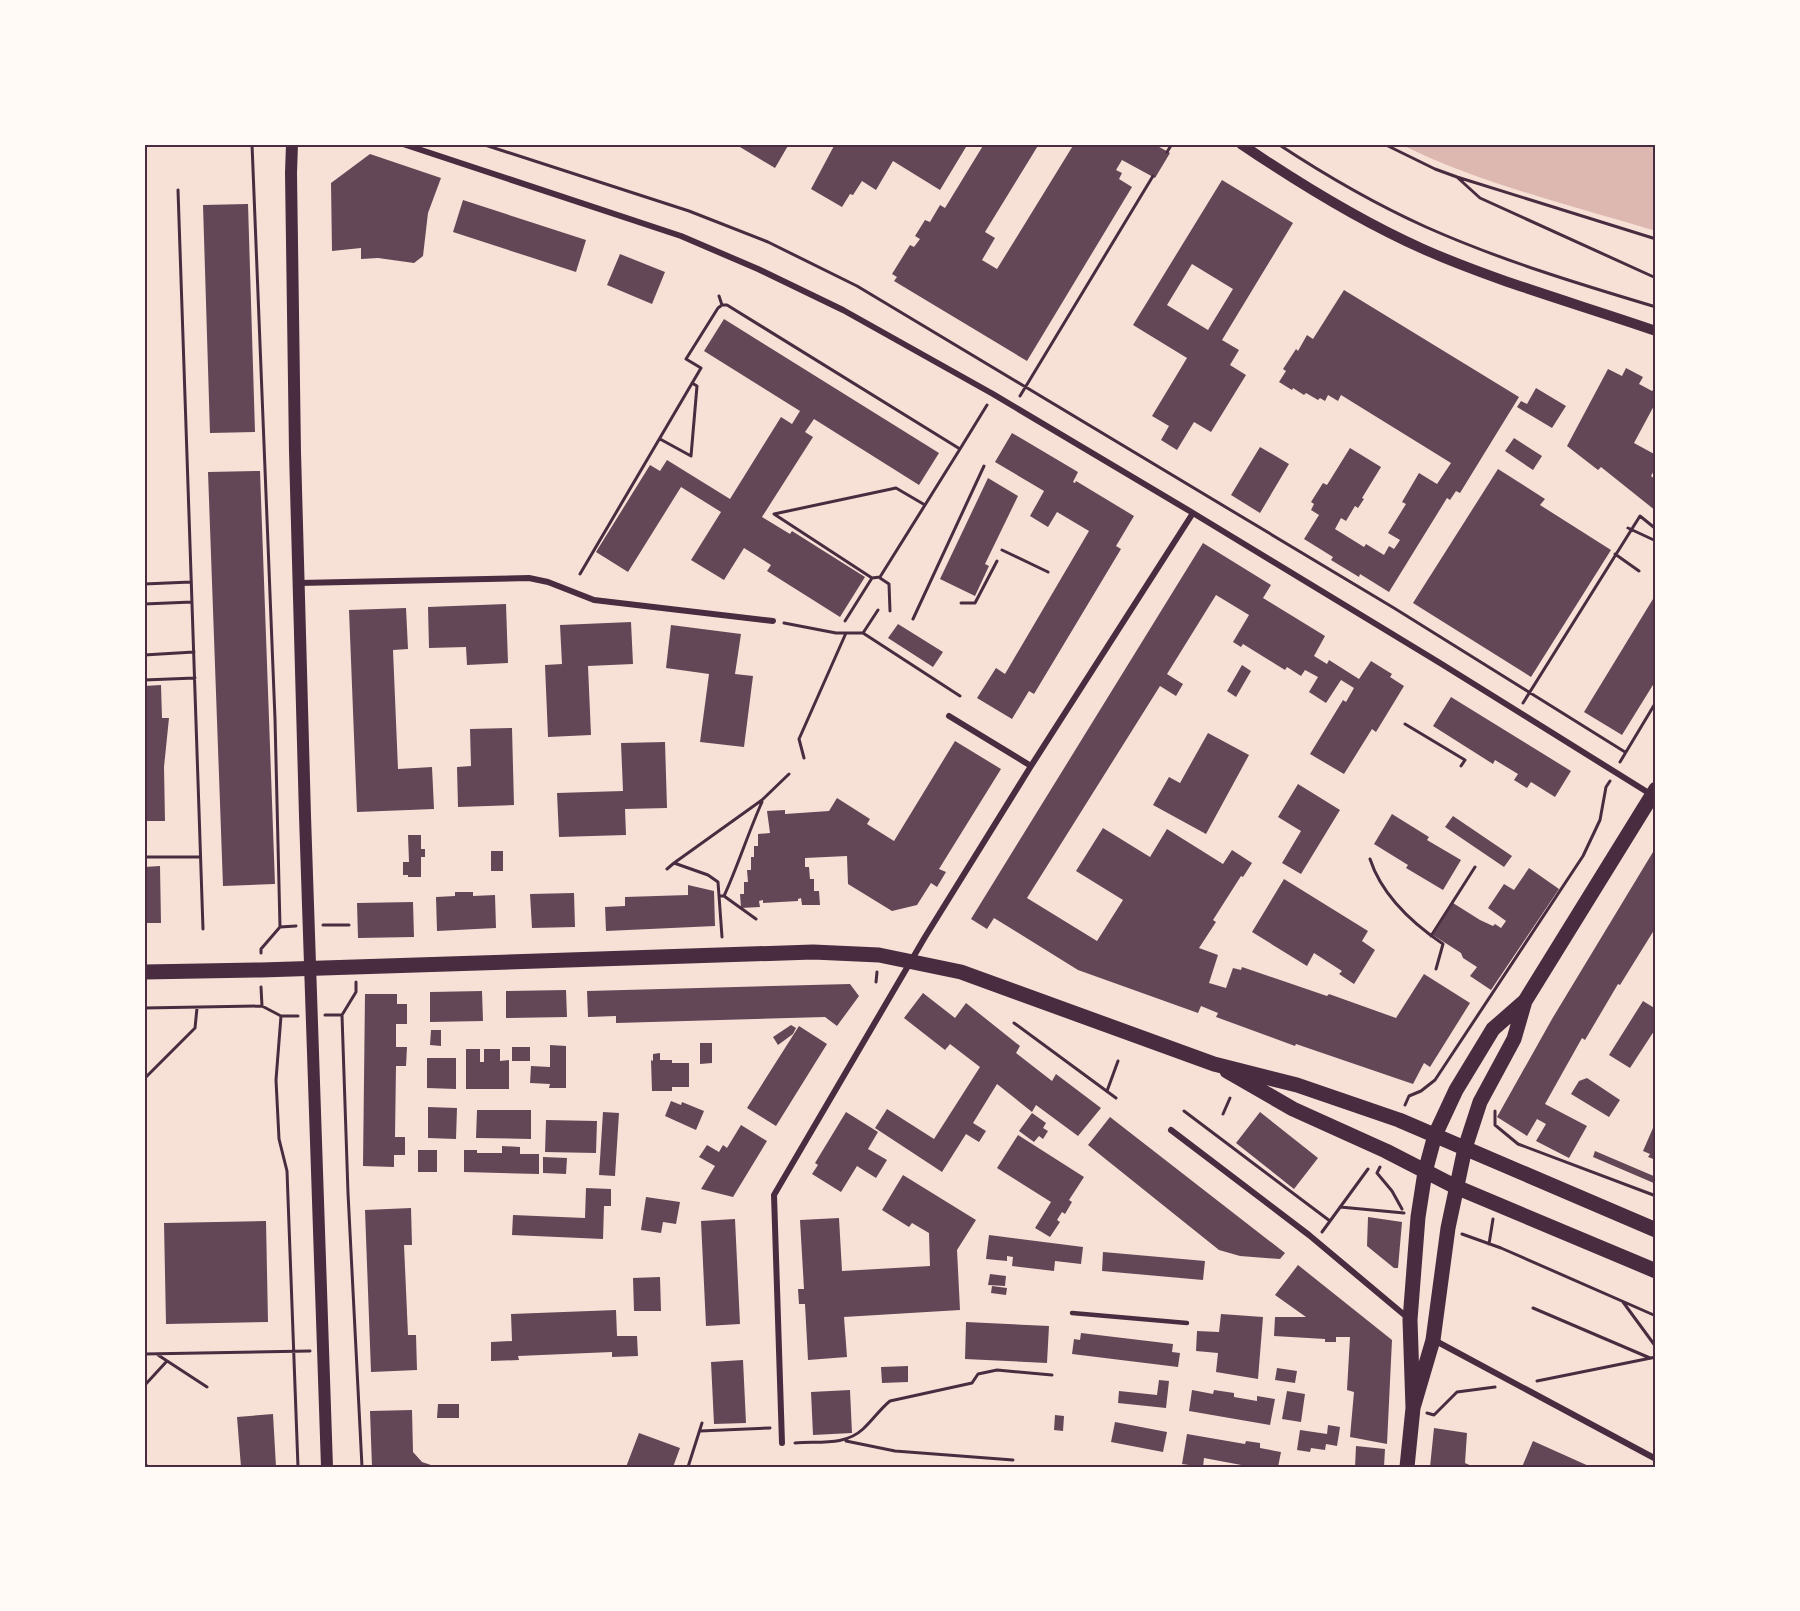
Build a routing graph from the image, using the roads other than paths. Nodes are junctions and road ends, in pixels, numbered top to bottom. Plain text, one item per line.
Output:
1 (292, 144) edge
2 (403, 144) edge
3 (1241, 144) edge
4 (1656, 331) edge
5 (1193, 513) junction
6 (299, 583) junction
7 (773, 621) road end
8 (949, 716) dead end
9 (1031, 766) junction
10 (1654, 792) edge
11 (910, 961) junction
12 (310, 969) junction
13 (144, 972) edge
14 (1525, 1001) junction
15 (1214, 1064) junction
16 (1171, 1130) dead end
17 (1435, 1135) junction
18 (1465, 1148) junction
19 (1425, 1172) junction
20 (1456, 1187) junction
21 (1656, 1230) edge
22 (1656, 1271) edge
23 (1071, 1313) dead end
24 (1410, 1320) junction
25 (1187, 1323) dead end
26 (1433, 1340) junction
27 (1413, 1408) junction
28 (782, 1443) road end
29 (1656, 1459) edge
30 (327, 1467) edge
31 (1407, 1467) edge

1 - 6 main road
2 - 5 street
3 - 4 street
5 - 9 street
5 - 10 street
6 - 7 street
6 - 12 main road
8 - 9 street
9 - 11 street
10 - 14 main road
11 - 12 main road
11 - 15 main road
11 - 28 street
12 - 13 main road
12 - 30 main road
14 - 17 main road
14 - 18 main road
15 - 17 main road
15 - 19 main road
16 - 24 street
17 - 18 main road
17 - 19 main road
18 - 20 main road
18 - 21 main road
19 - 20 main road
19 - 24 main road
20 - 22 main road
20 - 26 main road
23 - 25 lane
24 - 27 main road
26 - 27 main road
26 - 29 street
27 - 31 main road

